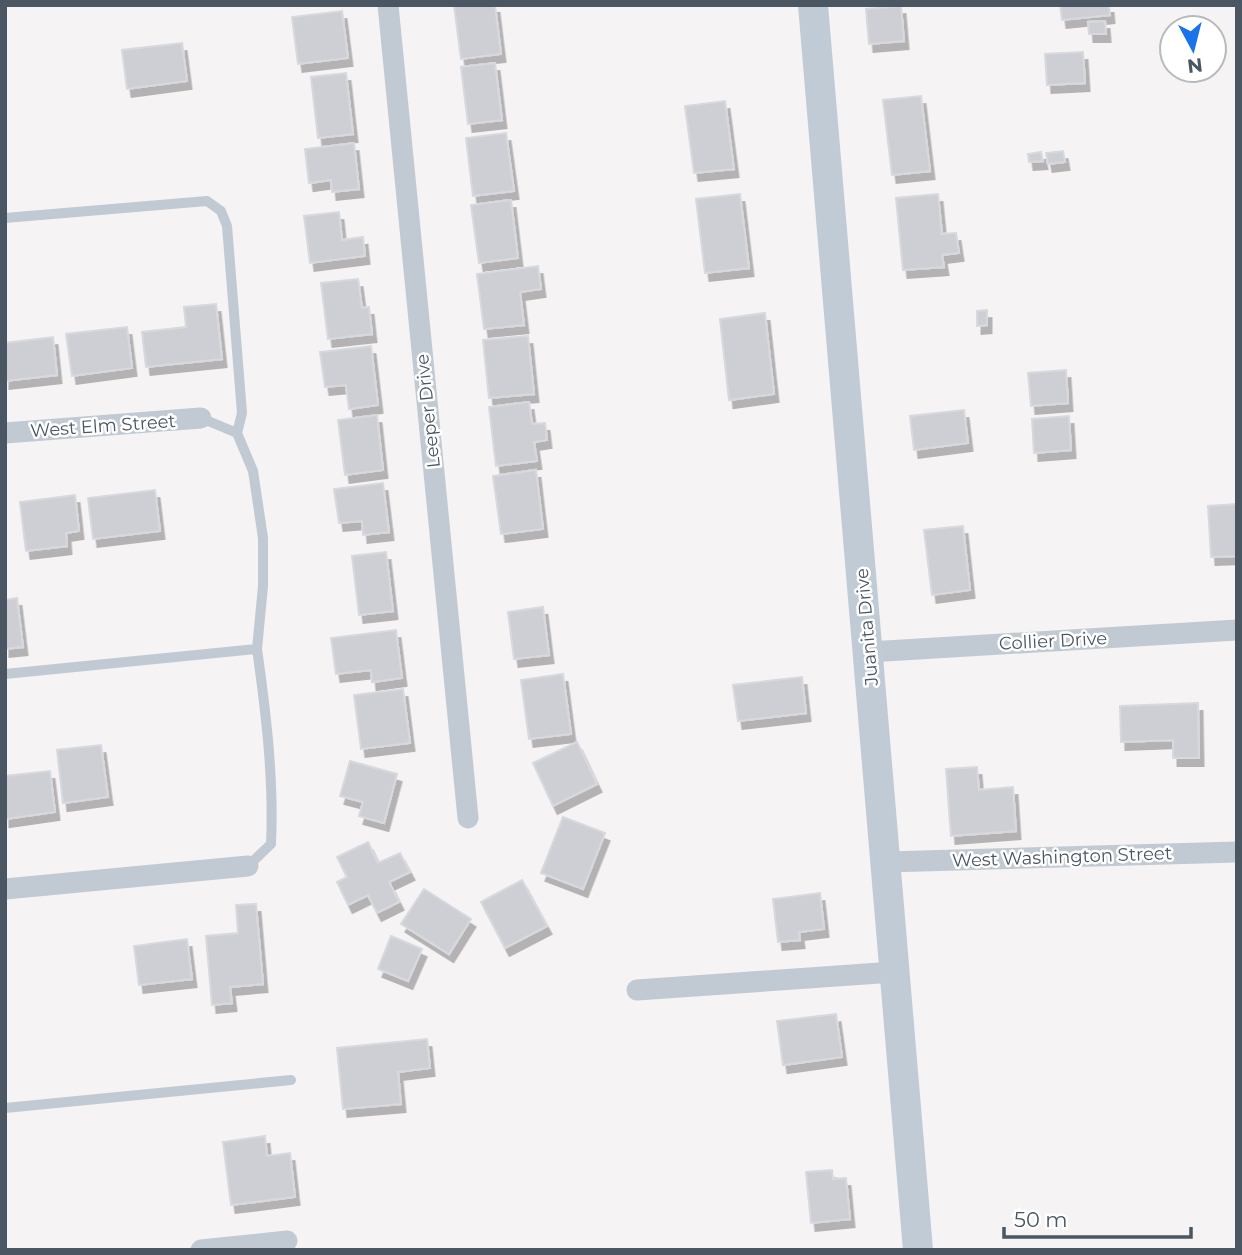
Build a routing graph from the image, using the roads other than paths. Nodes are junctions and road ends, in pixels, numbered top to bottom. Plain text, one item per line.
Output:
1 (388, 5) edge
2 (813, 5) edge
3 (5, 218) edge
4 (201, 418) joint
5 (5, 433) edge
6 (237, 433) junction
7 (1237, 630) edge
8 (257, 649) junction
9 (869, 652) junction
10 (5, 674) edge
11 (468, 818) dead end
12 (1237, 852) edge
13 (887, 862) junction
14 (248, 866) joint
15 (5, 889) edge
16 (894, 972) junction
17 (637, 990) dead end
18 (290, 1080) dead end
19 (5, 1108) edge
20 (287, 1241) dead end
21 (201, 1250) edge
22 (918, 1250) edge

1 - 11 street, Leeper Drive
2 - 9 street, Juanita Drive
3 - 6 lane
4 - 5 street, West Elm Street
4 - 6 lane
6 - 8 lane
7 - 9 street, Collier Drive
8 - 10 lane
8 - 14 lane
9 - 13 street, Juanita Drive
12 - 13 street, West Washington Street
13 - 16 street, Juanita Drive
14 - 15 street
16 - 17 street
16 - 22 street, Juanita Drive
18 - 19 lane
20 - 21 street

